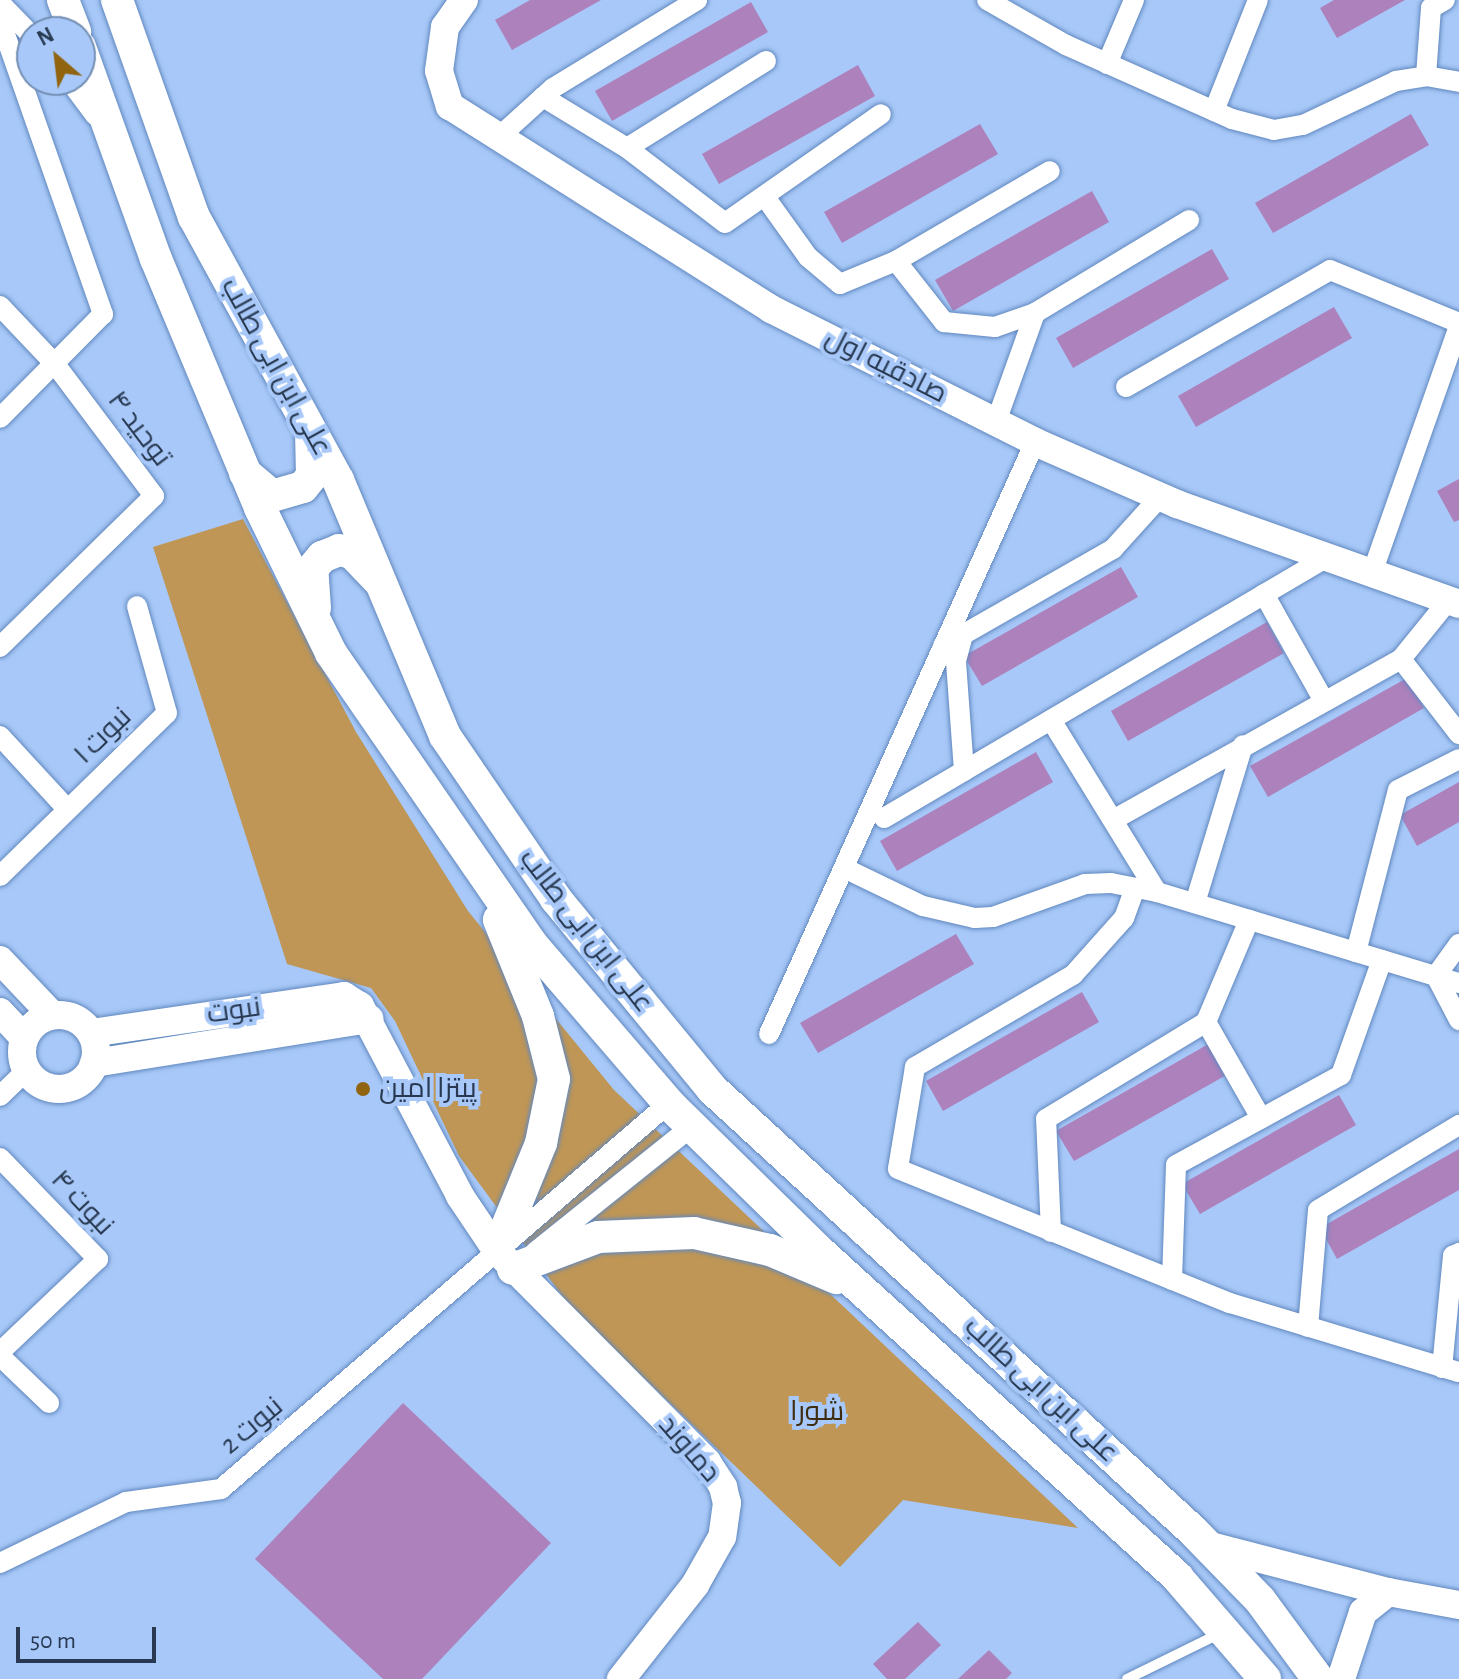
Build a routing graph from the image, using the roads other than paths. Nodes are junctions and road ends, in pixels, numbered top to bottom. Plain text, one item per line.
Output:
1 (117, 0) edge
2 (464, 0) edge
3 (697, 0) edge
4 (987, 0) edge
5 (1134, 0) edge
6 (1258, 0) edge
7 (1445, 0) edge
8 (0, 3) edge
9 (0, 20) edge
10 (16, 20) edge
11 (766, 61) dead end
12 (1107, 64) junction
13 (1426, 76) junction
14 (1459, 82) edge
15 (96, 92) edge
16 (81, 96) edge
17 (543, 97) junction
18 (1214, 111) junction
19 (881, 114) dead end
20 (499, 137) junction
21 (113, 139) junction
22 (627, 148) junction
23 (1050, 171) dead end
24 (765, 197) junction
25 (1189, 220) dead end
26 (896, 261) junction
27 (0, 306) edge
28 (1035, 313) junction
29 (1459, 324) edge
30 (1454, 353) edge
31 (55, 364) junction
32 (1126, 387) dead end
33 (0, 418) edge
34 (996, 422) junction
35 (311, 429) junction
36 (1035, 442) junction
37 (245, 473) junction
38 (1160, 497) junction
39 (1324, 559) junction
40 (1371, 576) junction
41 (389, 593) junction
42 (1264, 594) junction
43 (1454, 602) edge
44 (137, 606) dead end
45 (321, 633) junction
46 (963, 635) junction
47 (943, 646) junction
48 (0, 647) edge
49 (1401, 659) junction
50 (1324, 701) junction
51 (1051, 720) junction
52 (1459, 734) edge
53 (0, 736) edge
54 (1243, 745) junction
55 (1459, 759) edge
56 (964, 771) junction
57 (68, 810) junction
58 (884, 818) dead end
59 (1113, 820) junction
60 (844, 868) junction
61 (479, 869) junction
62 (0, 876) edge
63 (1135, 888) junction
64 (1157, 892) junction
65 (1195, 903) junction
66 (1249, 920) junction
67 (1459, 944) edge
68 (1356, 952) junction
69 (0, 960) edge
70 (1382, 960) junction
71 (1436, 976) junction
72 (1459, 983) edge
73 (0, 1012) edge
74 (52, 1015) junction
75 (370, 1019) junction
76 (1459, 1020) edge
77 (1206, 1022) junction
78 (91, 1033) junction
79 (769, 1034) dead end
80 (23, 1037) junction
81 (94, 1063) junction
82 (26, 1071) junction
83 (0, 1096) edge
84 (669, 1103) junction
85 (1261, 1118) junction
86 (1459, 1125) edge
87 (692, 1126) junction
88 (0, 1158) edge
89 (1051, 1232) junction
90 (1459, 1253) edge
91 (505, 1260) junction
92 (1172, 1280) junction
93 (862, 1289) junction
94 (1308, 1327) junction
95 (0, 1354) edge
96 (1451, 1370) edge
97 (49, 1403) dead end
98 (1207, 1545) junction
99 (0, 1563) edge
100 (1388, 1592) junction
101 (1459, 1605) edge
102 (1226, 1630) junction
103 (621, 1679) edge
104 (1127, 1679) edge
105 (1265, 1679) edge
106 (1318, 1679) edge
107 (1341, 1679) edge

1 - 35 main road, علی ابن ابی طالب
2 - 20 main road, صادقیه اول
3 - 17 street
4 - 12 street
5 - 12 street
6 - 18 street
7 - 13 street
8 - 10 street
9 - 31 street
11 - 22 street
12 - 18 street
13 - 14 street
13 - 18 street
15 - 21 main road, علی ابن ابی طالب
16 - 21 street
17 - 20 street
17 - 22 street
19 - 24 street
20 - 34 main road, صادقیه اول
21 - 37 main road, علی ابن ابی طالب
22 - 24 street
23 - 26 street
24 - 26 street
25 - 28 street
26 - 28 street
27 - 31 street, توحید ۴
28 - 34 street
29 - 30 street
29 - 32 street
30 - 40 street
31 - 33 street
31 - 48 street, توحید ۴
34 - 36 main road, صادقیه اول
35 - 37 main road
35 - 41 main road, علی ابن ابی طالب
36 - 38 main road, صادقیه اول
36 - 47 street
37 - 45 main road, علی ابن ابی طالب
38 - 39 main road, صادقیه اول
38 - 46 street
39 - 40 main road, صادقیه اول
39 - 42 street
40 - 43 main road, صادقیه اول
41 - 45 main road
41 - 98 main road, علی ابن ابی طالب
42 - 50 street
42 - 51 street
43 - 49 street
44 - 57 street, نبوت ۱
45 - 61 main road, علی ابن ابی طالب
46 - 47 street
46 - 56 street
47 - 60 street
49 - 50 street
49 - 52 street
50 - 54 street
51 - 56 street
51 - 59 street
53 - 57 street
54 - 59 street
54 - 65 street
55 - 68 street
56 - 58 street
57 - 62 street, نبوت ۱
59 - 64 street
60 - 63 street
60 - 79 street
61 - 84 main road, علی ابن ابی طالب
61 - 91 main road
63 - 64 street
63 - 89 street
64 - 65 street
65 - 66 street
66 - 68 street
66 - 77 street
67 - 71 street
68 - 70 street
69 - 74 main road
70 - 71 street
70 - 85 street
71 - 72 street
71 - 76 street
73 - 80 main road
74 - 78 main road
74 - 80 main road
75 - 78 main road, نبوت
75 - 81 main road, نبوت
75 - 91 main road, نبوت
77 - 85 street
77 - 89 street
78 - 81 main road
80 - 82 main road
81 - 82 main road
82 - 83 street
84 - 87 main road, علی ابن ابی طالب
84 - 91 street
85 - 92 street
86 - 94 street
87 - 91 street
87 - 93 main road, علی ابن ابی طالب
88 - 95 street, نبوت ۴
89 - 92 street
90 - 96 street
91 - 93 main road
91 - 99 street, نبوت 2
91 - 103 main road, دماوند
92 - 94 street
93 - 102 main road, علی ابن ابی طالب
94 - 96 street
95 - 97 street
98 - 100 main road
98 - 106 main road, علی ابن ابی طالب
100 - 101 main road
100 - 107 main road
102 - 104 lane
102 - 105 main road, علی ابن ابی طالب

